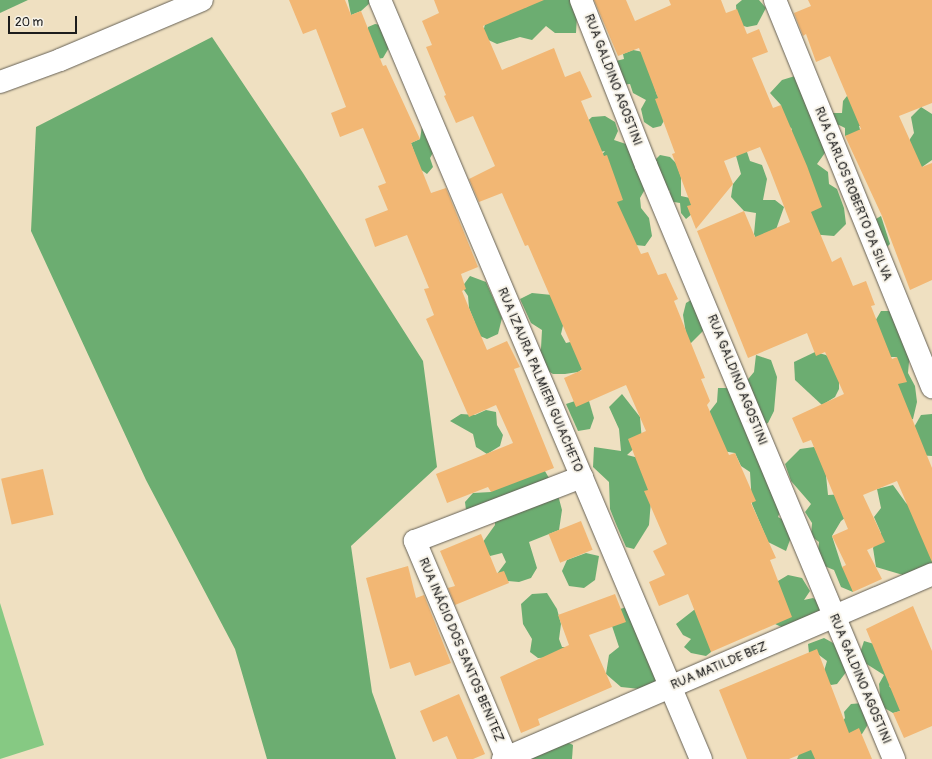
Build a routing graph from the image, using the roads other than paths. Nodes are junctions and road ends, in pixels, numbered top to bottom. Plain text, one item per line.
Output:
1 (202, 0) edge
2 (380, 0) edge
3 (582, 0) edge
4 (775, 0) edge
5 (0, 82) edge
6 (932, 387) edge
7 (582, 477) junction
8 (932, 574) edge
9 (834, 616) junction
10 (670, 687) junction
11 (506, 759) edge
12 (701, 759) edge
13 (894, 759) edge

1 - 5 street
2 - 7 street, RUA IZAURA PALMIERI GUIACHETO
3 - 9 street, RUA GALDINO AGOSTINI
4 - 6 street, RUA CARLOS ROBERTO DA SILVA
7 - 10 street, RUA IZAURA PALMIERI GUIACHETO
7 - 11 street, RUA INÁCIO DOS SANTOS BENITEZ
8 - 9 street, RUA MATILDE BEZ
9 - 10 street, RUA MATILDE BEZ
9 - 13 street, RUA GALDINO AGOSTINI
10 - 11 street, RUA MATILDE BEZ
10 - 12 street, RUA IZAURA PALMIERI GUIACHETO

